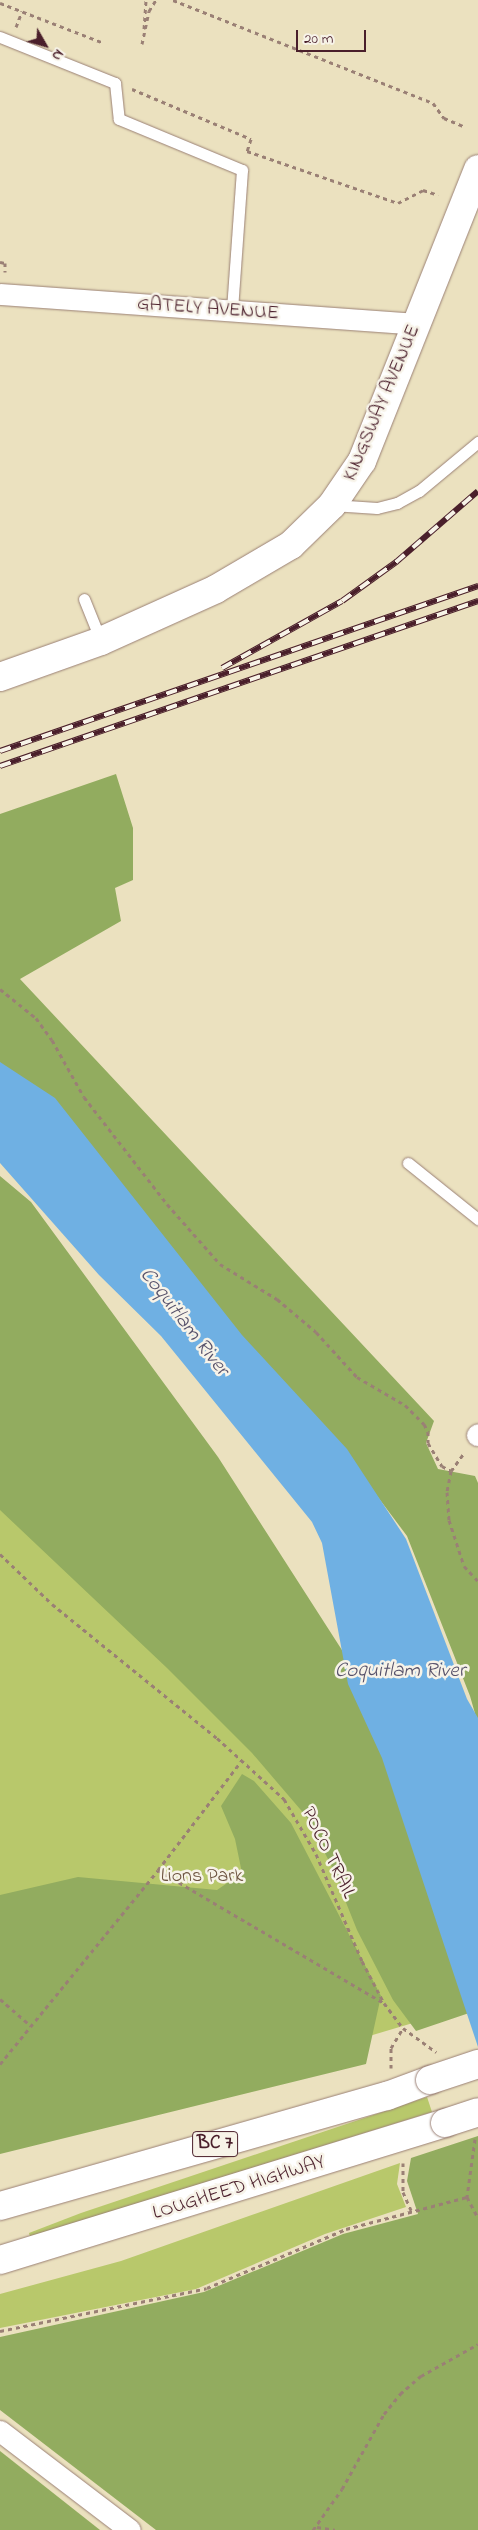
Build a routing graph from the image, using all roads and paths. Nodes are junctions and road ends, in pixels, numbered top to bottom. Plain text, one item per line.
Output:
1 (146, 0) edge
2 (156, 0) edge
3 (174, 0) edge
4 (0, 2) edge
5 (0, 37) edge
6 (104, 44) dead end
7 (115, 83) junction
8 (465, 127) dead end
9 (478, 169) edge
10 (438, 195) dead end
11 (0, 294) edge
12 (232, 310) junction
13 (417, 324) junction
14 (478, 442) edge
15 (332, 506) junction
16 (84, 599) dead end
17 (101, 641) junction
18 (0, 677) edge
19 (0, 990) edge
20 (408, 1162) dead end
21 (478, 1219) edge
22 (0, 1554) edge
23 (478, 1581) edge
24 (242, 1760) junction
25 (158, 1870) junction
26 (0, 1999) edge
27 (384, 2003) junction
28 (31, 2026) junction
29 (403, 2028) junction
30 (438, 2054) dead end
31 (0, 2064) edge
32 (478, 2064) edge
33 (392, 2073) dead end
34 (477, 2123) edge
35 (403, 2158) dead end
36 (467, 2197) junction
37 (0, 2206) edge
38 (411, 2210) junction
39 (478, 2218) edge
40 (0, 2260) edge
41 (0, 2331) edge
42 (478, 2344) edge
43 (0, 2431) edge
44 (315, 2528) edge
45 (130, 2530) edge
46 (335, 2530) edge

1 - 2 path
3 - 8 path
4 - 6 path
5 - 7 lane
7 - 10 path
7 - 12 lane
9 - 13 main road, KINGSWAY AVENUE
11 - 12 street, GATELY AVENUE
12 - 13 street, GATELY AVENUE
13 - 15 main road, KINGSWAY AVENUE
14 - 15 lane
15 - 17 main road, KINGSWAY AVENUE
16 - 17 lane
17 - 18 main road, KINGSWAY AVENUE
19 - 23 path
20 - 21 lane
22 - 24 path, POCO TRAIL
24 - 25 path
24 - 27 path, POCO TRAIL
25 - 27 path
25 - 28 path
26 - 28 path
27 - 29 path, POCO TRAIL
28 - 31 path
29 - 30 path, POCO TRAIL
29 - 33 path
32 - 37 main road, BC 7, bridge
34 - 36 path
34 - 40 main road, LOUGHEED HIGHWAY / BC 7, bridge
35 - 38 path
36 - 38 path
36 - 39 path
38 - 41 path
42 - 44 path
43 - 45 street
44 - 46 path

